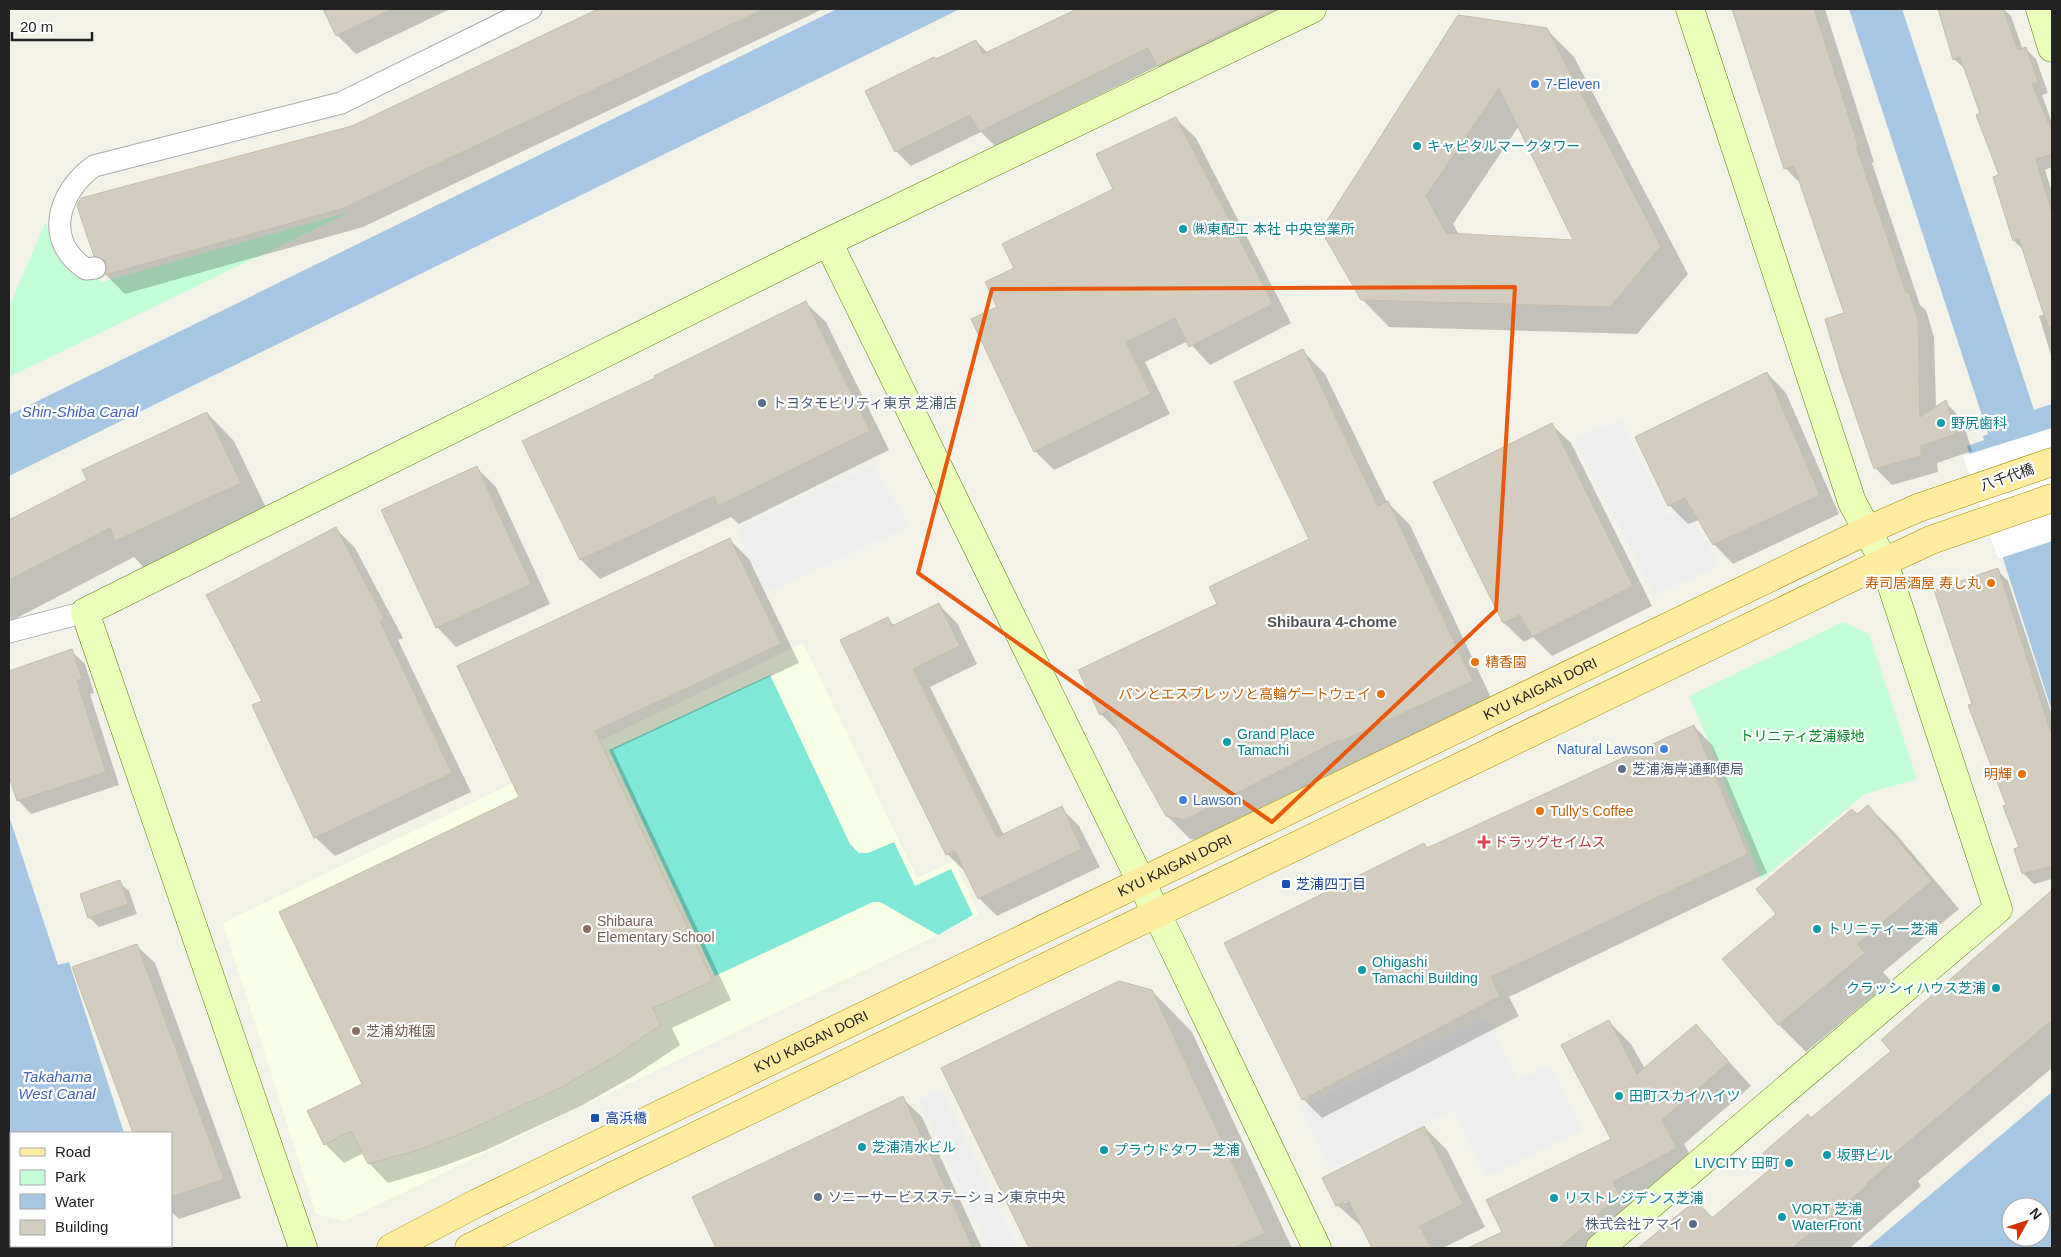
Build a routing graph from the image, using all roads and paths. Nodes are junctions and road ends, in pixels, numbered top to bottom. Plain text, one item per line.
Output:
1 (531, 9) edge
2 (1312, 9) edge
3 (1690, 9) edge
4 (2040, 9) edge
5 (2052, 48) edge
6 (828, 242) junction
7 (95, 268) dead end
8 (2052, 462) edge
9 (1962, 492) joint
10 (2052, 498) edge
11 (1868, 530) junction
12 (1884, 562) junction
13 (85, 612) junction
14 (9, 632) edge
15 (1140, 883) junction
16 (1156, 914) junction
17 (303, 1248) edge
18 (391, 1248) edge
19 (469, 1248) edge
20 (1317, 1248) edge
21 (1600, 1248) edge

1 - 7 street
2 - 6 street
3 - 11 street
4 - 5 street
6 - 13 street
6 - 15 street
8 - 9 main road, 八千代橋
9 - 11 main road, KYU KAIGAN DORI
10 - 12 main road
11 - 12 street
11 - 15 main road, KYU KAIGAN DORI
12 - 16 main road
12 - 21 street
13 - 14 street
13 - 17 street
15 - 16 street
15 - 18 main road, KYU KAIGAN DORI
16 - 19 main road
16 - 20 street

